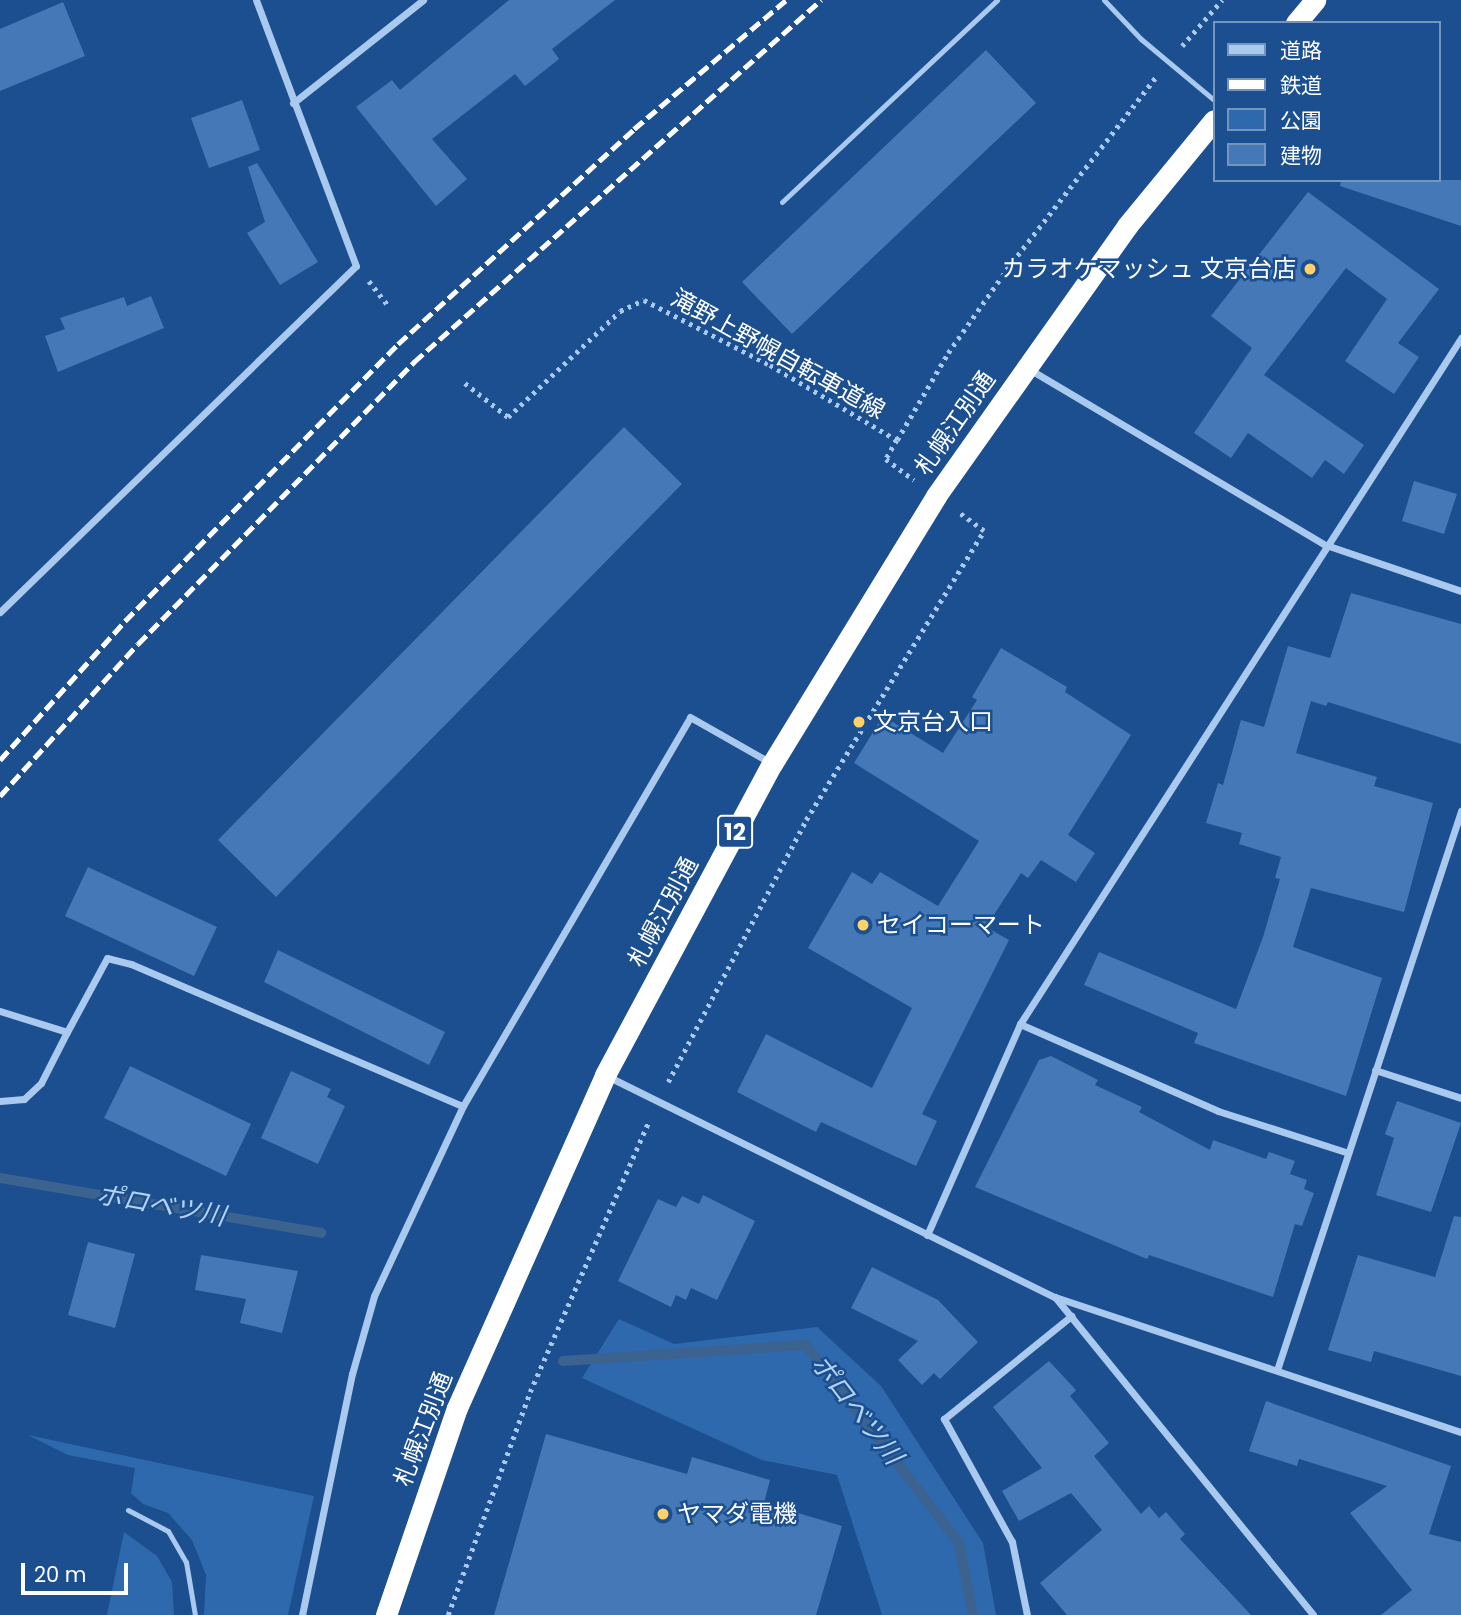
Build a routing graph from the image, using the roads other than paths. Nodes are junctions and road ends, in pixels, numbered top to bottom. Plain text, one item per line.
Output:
1 (256, 0) edge
2 (423, 0) edge
3 (996, 0) edge
4 (1104, 0) edge
5 (1315, 0) edge
6 (1298, 21) edge
7 (1212, 98) edge
8 (293, 103) junction
9 (1212, 122) edge
10 (782, 202) dead end
11 (1461, 338) edge
12 (1026, 367) junction
13 (1326, 545) junction
14 (1461, 591) edge
15 (0, 612) edge
16 (772, 764) junction
17 (1461, 811) edge
18 (0, 1011) edge
19 (1020, 1024) junction
20 (66, 1032) junction
21 (1375, 1070) junction
22 (605, 1075) junction
23 (1461, 1098) edge
24 (0, 1101) edge
25 (463, 1106) junction
26 (1346, 1152) junction
27 (927, 1235) junction
28 (1055, 1297) junction
29 (1071, 1317) junction
30 (1277, 1370) junction
31 (1461, 1432) edge
32 (128, 1510) dead end
33 (195, 1615) edge
34 (302, 1615) edge
35 (386, 1615) edge
36 (1027, 1615) edge
37 (1313, 1615) edge

1 - 8 street
2 - 8 street
3 - 10 lane
4 - 7 lane
5 - 6 highway
8 - 15 street
9 - 12 highway, 札幌江別通 / 12
11 - 13 street
12 - 13 street
12 - 16 highway, 札幌江別通 / 12
13 - 14 street
13 - 19 street
16 - 22 highway, 札幌江別通 / 12
16 - 25 street
17 - 21 street
18 - 20 street
19 - 26 street
19 - 27 street
20 - 24 street
20 - 25 street
21 - 23 street
21 - 26 street
22 - 27 street
22 - 35 highway, 札幌江別通 / 12
25 - 34 street
26 - 30 street
27 - 28 street
28 - 29 street
28 - 30 street
29 - 36 street
29 - 37 street
30 - 31 street
32 - 33 lane

